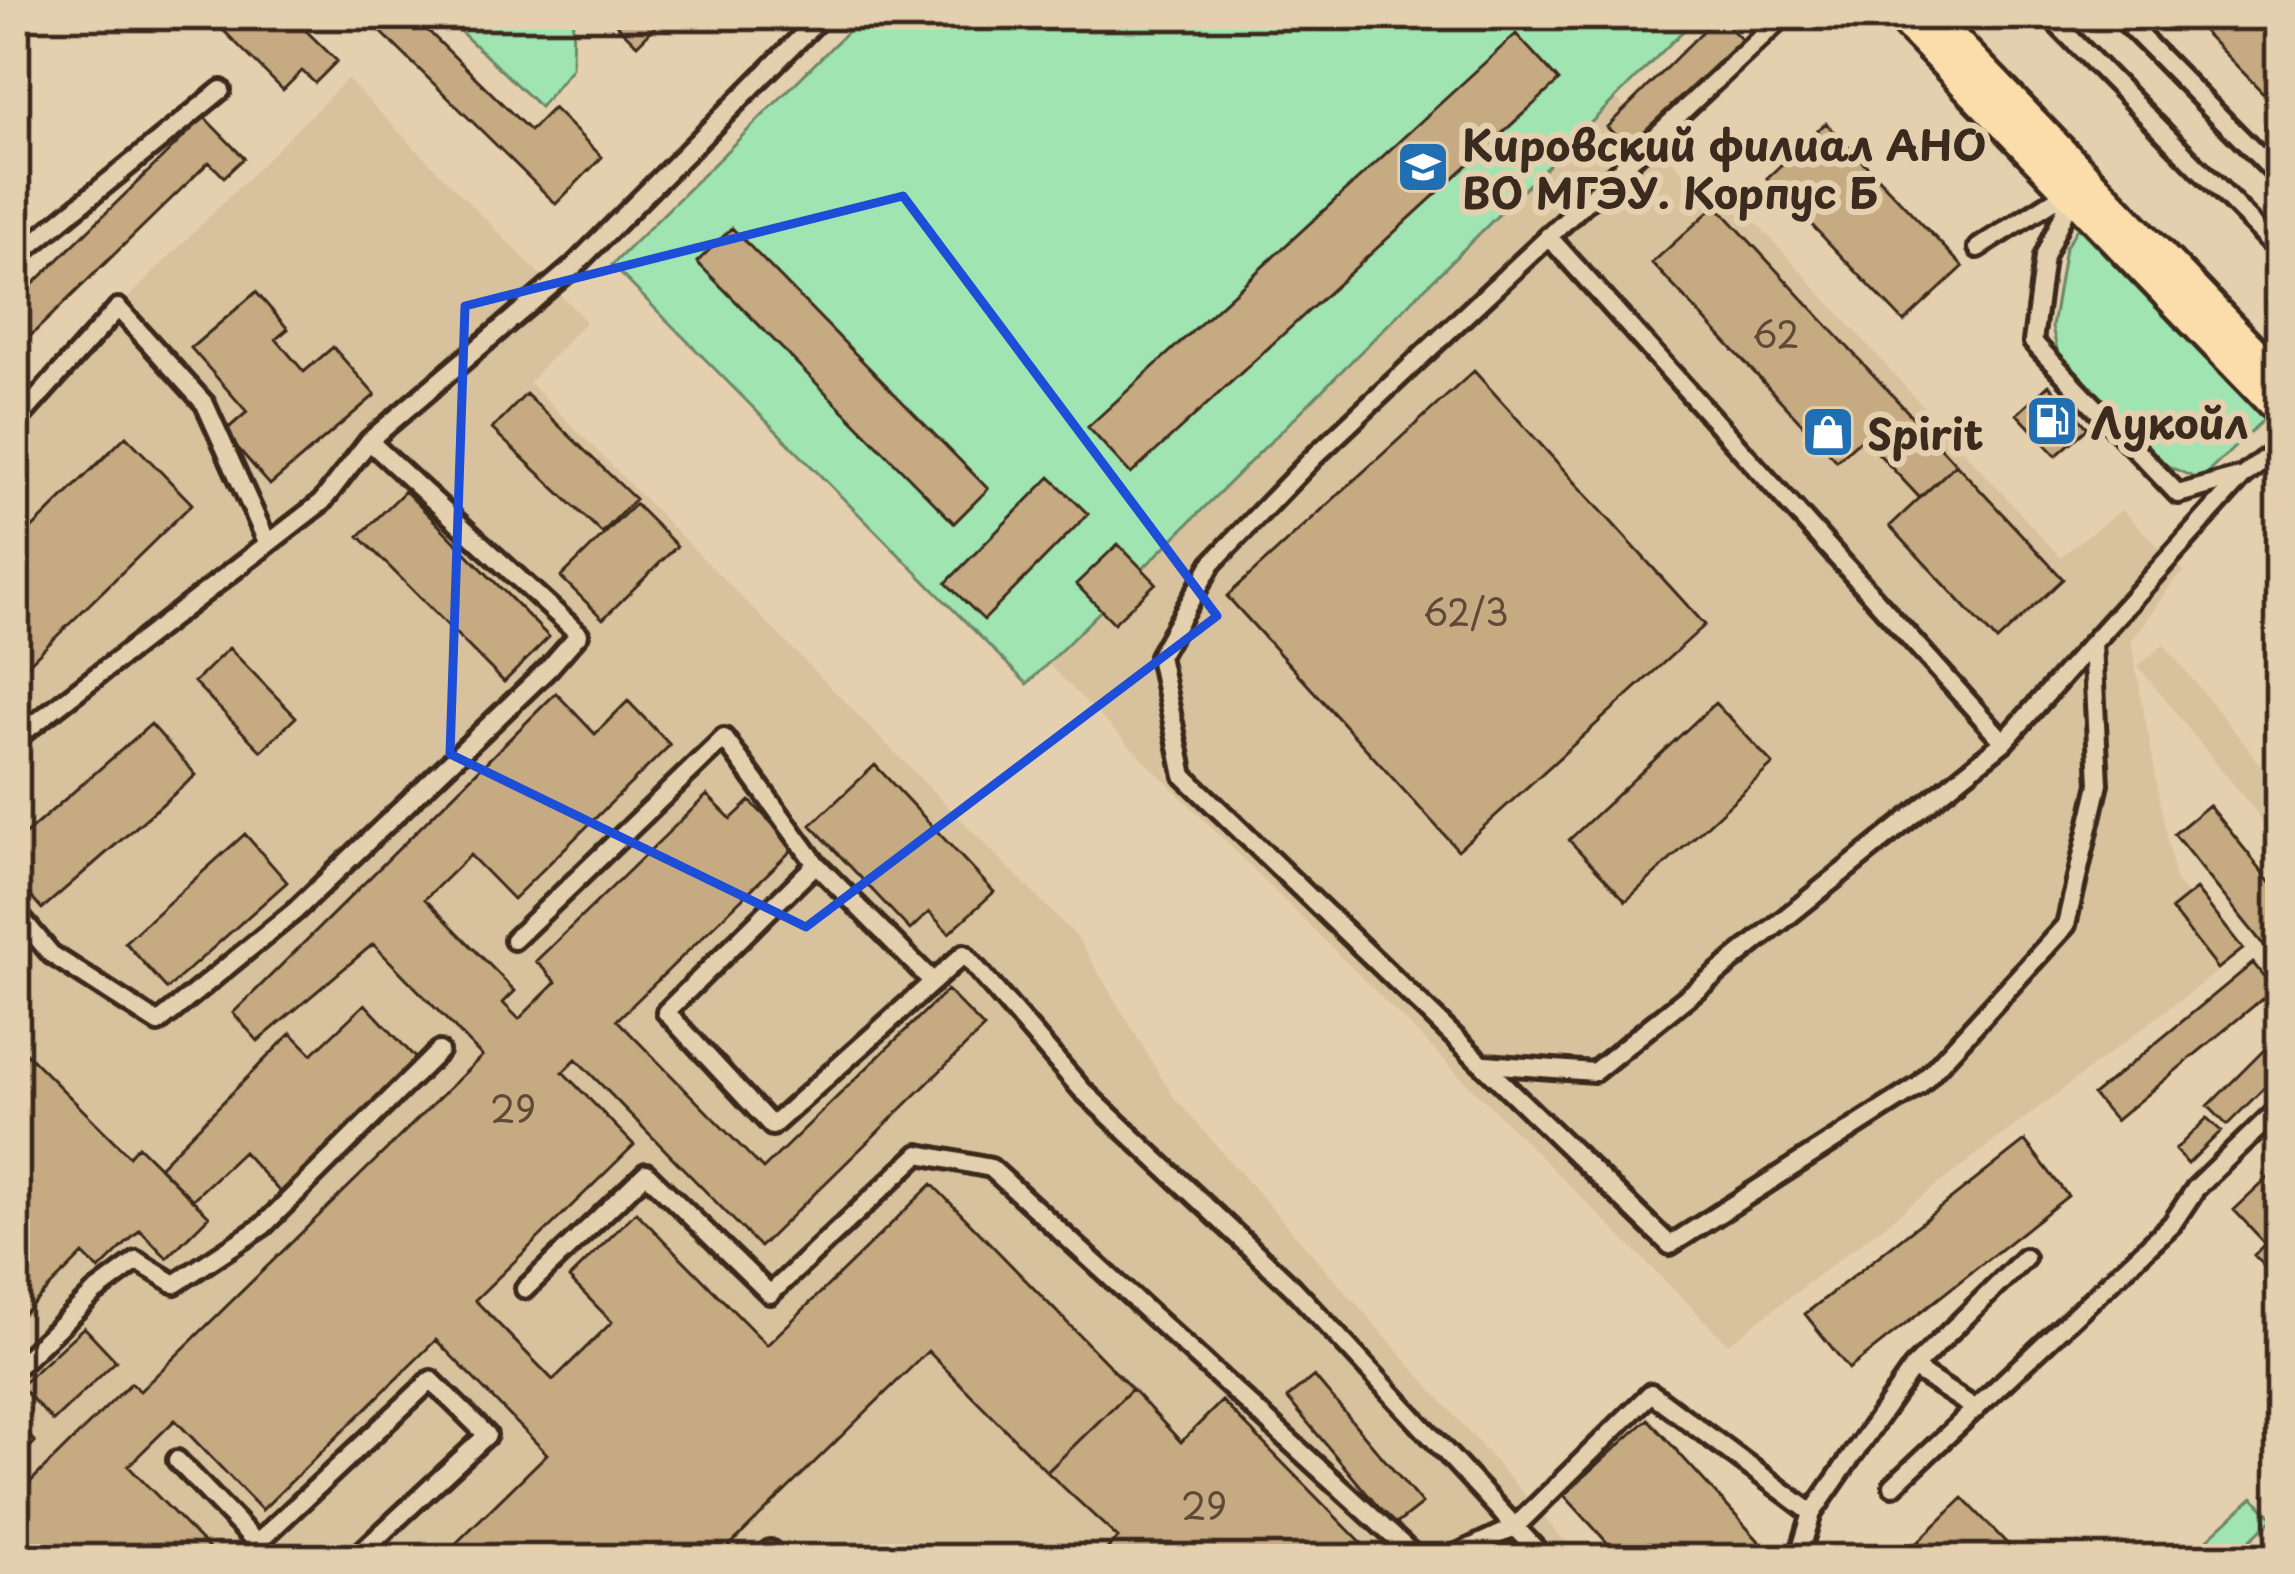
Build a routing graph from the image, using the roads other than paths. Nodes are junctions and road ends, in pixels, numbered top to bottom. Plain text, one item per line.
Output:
1 (823, 15) edge
2 (1785, 15) edge
3 (2048, 15) edge
4 (2119, 15) edge
5 (1931, 26) edge
6 (221, 90) dead end
7 (2280, 178) edge
8 (2076, 187) junction
9 (1548, 236) junction
10 (1978, 248) dead end
11 (2280, 251) edge
12 (15, 258) edge
13 (2280, 395) edge
14 (15, 423) edge
15 (369, 442) junction
16 (2280, 446) edge
17 (2243, 476) junction
18 (268, 544) junction
19 (2092, 643) junction
20 (15, 739) edge
21 (2004, 742) junction
22 (816, 864) junction
23 (15, 910) edge
24 (514, 940) dead end
25 (933, 982) junction
26 (439, 1051) dead end
27 (1486, 1064) junction
28 (2280, 1107) edge
29 (2025, 1258) dead end
30 (525, 1289) dead end
31 (1913, 1368) junction
32 (15, 1369) edge
33 (1976, 1409) junction
34 (177, 1460) dead end
35 (1893, 1486) dead end
36 (1812, 1513) junction
37 (1515, 1527) junction
38 (1801, 1549) dead end
39 (354, 1559) edge
40 (760, 1559) edge
41 (778, 1559) edge
42 (1418, 1559) edge
43 (1446, 1559) edge
44 (1545, 1559) edge

1 - 15 lane
2 - 9 lane
3 - 11 lane
4 - 7 lane
5 - 8 main road
6 - 12 lane
8 - 10 lane
8 - 13 main road
8 - 17 lane
9 - 21 lane
9 - 27 lane
14 - 18 lane
15 - 18 lane
15 - 23 lane
16 - 17 lane
17 - 19 lane
18 - 20 lane
19 - 21 lane
19 - 27 lane
21 - 27 lane
22 - 24 lane
22 - 25 lane
22 - 25 lane
25 - 37 lane
26 - 32 lane
28 - 33 lane
29 - 31 lane
30 - 42 lane
31 - 33 lane
31 - 36 lane
33 - 35 lane
34 - 39 lane
36 - 37 lane
36 - 38 lane
37 - 43 lane
37 - 44 lane
40 - 41 lane

